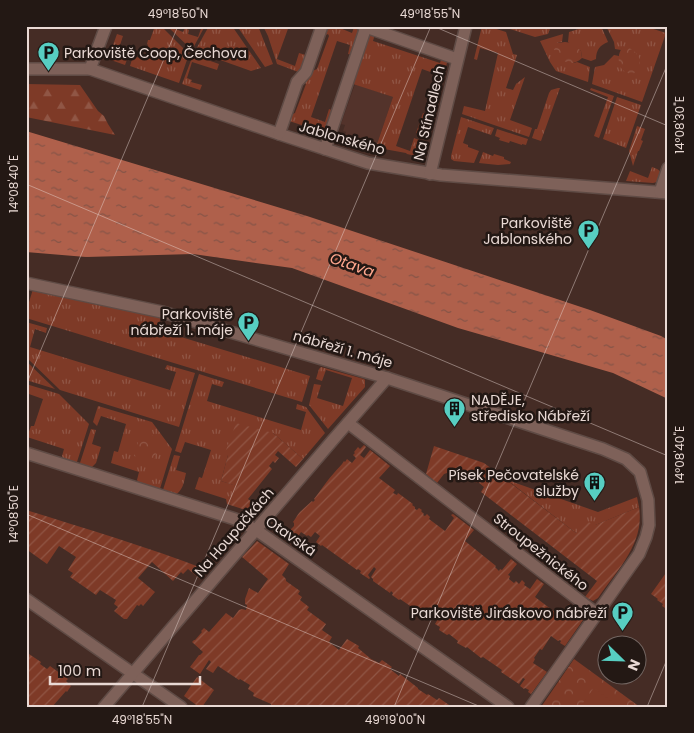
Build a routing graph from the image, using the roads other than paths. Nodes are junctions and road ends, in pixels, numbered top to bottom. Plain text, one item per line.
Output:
1 (106, 26) edge
2 (322, 26) edge
3 (466, 26) edge
4 (365, 27) edge
5 (458, 59) junction
6 (26, 69) edge
7 (90, 69) junction
8 (279, 134) junction
9 (325, 149) junction
10 (668, 168) edge
11 (430, 174) junction
12 (664, 192) edge
13 (26, 283) edge
14 (388, 378) junction
15 (348, 423) junction
16 (26, 453) edge
17 (256, 530) junction
18 (26, 599) edge
19 (597, 614) junction
20 (133, 673) junction
21 (104, 707) edge
22 (181, 707) edge
23 (508, 707) edge
24 (531, 707) edge

1 - 7 street
2 - 8 street
3 - 5 street, Na Stínadlech
4 - 5 street, Na Stínadlech
4 - 9 street
5 - 11 street, Na Stínadlech
6 - 7 street, Jablonského
7 - 8 street, Jablonského
8 - 9 street, Jablonského
9 - 11 street, Jablonského
10 - 12 street
11 - 12 street, Jablonského
13 - 14 street, nábřeží 1. máje
14 - 15 street, Na Houpačkách
14 - 19 street, nábřeží 1. máje
15 - 17 street, Na Houpačkách
15 - 19 street, Stroupežnického
16 - 17 street, Otavská
17 - 20 street, Na Houpačkách
17 - 23 street, Otavská
18 - 20 street
19 - 24 street
20 - 21 street, Na Houpačkách
20 - 22 street

